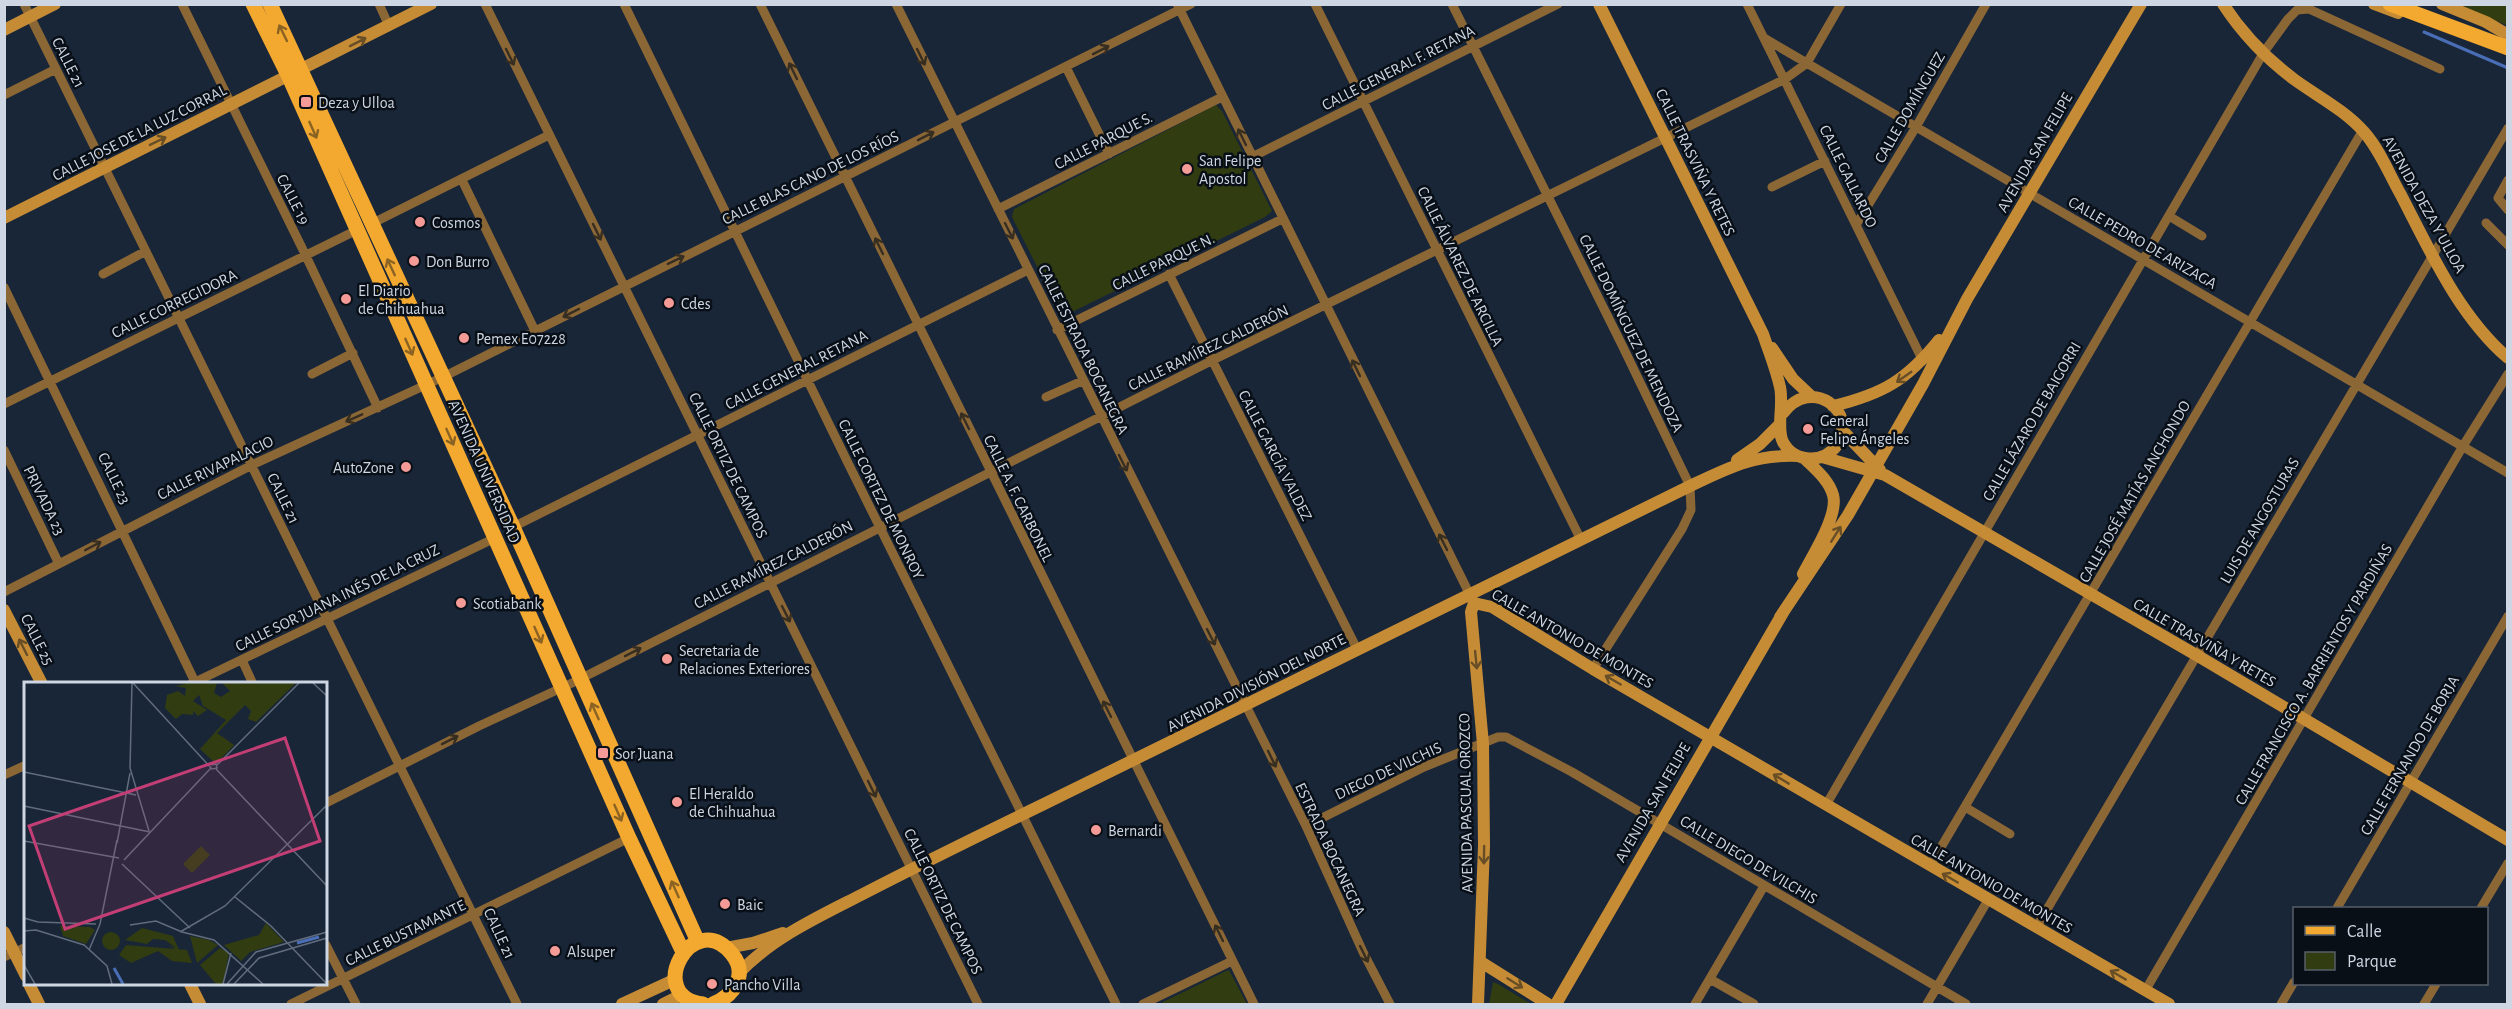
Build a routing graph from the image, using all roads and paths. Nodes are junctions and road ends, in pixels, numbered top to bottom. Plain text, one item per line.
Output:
1 (24, 4) edge
2 (55, 4) edge
3 (182, 4) edge
4 (253, 4) edge
5 (270, 4) edge
6 (379, 4) edge
7 (431, 4) edge
8 (484, 4) edge
9 (624, 4) edge
10 (760, 4) edge
11 (896, 4) edge
12 (1191, 4) edge
13 (1315, 4) edge
14 (1452, 4) edge
15 (1558, 4) edge
16 (1599, 4) edge
17 (1747, 4) edge
18 (1841, 4) edge
19 (1986, 4) edge
20 (2141, 4) edge
21 (2223, 4) edge
22 (2374, 4) edge
23 (2390, 4) edge
24 (2416, 4) edge
25 (2442, 4) edge
26 (1178, 7) edge
27 (29, 17) junction
28 (2427, 18) junction
29 (389, 26) junction
30 (4, 30) edge
31 (2508, 37) edge
32 (1764, 38) junction
33 (1473, 47) junction
34 (2508, 48) edge
35 (2264, 52) junction
36 (1807, 63) junction
37 (1066, 67) junction
38 (56, 69) junction
39 (2440, 69) dead end
40 (295, 74) junction
41 (1785, 79) junction
42 (4, 95) edge
43 (1222, 97) junction
44 (1364, 102) junction
45 (232, 104) junction
46 (953, 123) junction
47 (1916, 127) junction
48 (2508, 128) edge
49 (2363, 130) junction
50 (549, 135) junction
51 (1665, 137) junction
52 (1109, 154) junction
53 (1252, 157) junction
54 (1825, 161) junction
55 (105, 167) junction
56 (845, 177) junction
57 (462, 180) junction
58 (2508, 180) edge
59 (1772, 187) dead end
60 (2029, 193) junction
61 (1548, 195) junction
62 (998, 209) junction
63 (2508, 210) edge
64 (2169, 216) junction
65 (4, 218) edge
66 (1282, 219) junction
67 (2486, 223) dead end
68 (1856, 225) junction
69 (364, 227) junction
70 (735, 232) junction
71 (2202, 236) dead end
72 (2508, 245) edge
73 (1437, 250) junction
74 (146, 251) junction
75 (2433, 255) junction
76 (306, 256) junction
77 (2142, 259) junction
78 (1028, 270) junction
79 (103, 274) dead end
80 (1169, 274) junction
81 (624, 286) junction
82 (4, 287) edge
83 (9, 306) edge
84 (1325, 306) junction
85 (178, 318) junction
86 (1956, 318) junction
87 (2249, 321) junction
88 (918, 324) junction
89 (1057, 330) junction
90 (535, 331) junction
91 (1763, 334) junction
92 (353, 353) junction
93 (2508, 358) edge
94 (1211, 361) junction
95 (1923, 361) junction
96 (312, 374) dead end
97 (2508, 374) edge
98 (443, 377) junction
99 (807, 379) junction
100 (1082, 381) junction
101 (51, 382) junction
102 (426, 384) junction
103 (2356, 384) junction
104 (1811, 396) junction
105 (1046, 397) dead end
106 (4, 404) edge
107 (1833, 406) junction
108 (378, 408) junction
109 (1100, 417) junction
110 (1781, 419) junction
111 (1842, 430) junction
112 (697, 435) junction
113 (2463, 446) junction
114 (4, 450) edge
115 (1801, 457) junction
116 (1822, 457) junction
117 (252, 465) junction
118 (1874, 468) junction
119 (1726, 469) junction
120 (990, 472) junction
121 (2508, 472) edge
122 (1690, 486) junction
123 (879, 526) junction
124 (513, 527) junction
125 (123, 530) junction
126 (1984, 531) junction
127 (495, 538) junction
128 (1581, 540) junction
129 (59, 564) junction
130 (770, 583) junction
131 (4, 592) edge
132 (2091, 594) junction
133 (1472, 599) junction
134 (4, 610) edge
135 (2508, 616) edge
136 (1780, 617) junction
137 (327, 618) junction
138 (1357, 649) junction
139 (2198, 656) junction
140 (242, 660) junction
141 (1593, 669) junction
142 (581, 678) junction
143 (41, 682) edge
144 (194, 682) edge
145 (196, 682) edge
146 (252, 682) edge
147 (561, 688) junction
148 (1246, 707) junction
149 (2304, 719) junction
150 (1710, 736) junction
151 (1483, 744) junction
152 (1133, 761) junction
153 (24, 766) edge
154 (398, 767) junction
155 (4, 775) edge
156 (2410, 782) junction
157 (327, 802) edge
158 (1826, 805) junction
159 (1965, 807) junction
160 (1023, 815) junction
161 (1659, 823) junction
162 (1306, 826) junction
163 (2010, 834) dead end
164 (629, 838) junction
165 (2508, 840) edge
166 (2508, 863) edge
167 (1930, 866) junction
168 (911, 869) junction
169 (1764, 886) junction
170 (1988, 900) junction
171 (2338, 907) edge
172 (2482, 907) edge
173 (475, 915) junction
174 (801, 926) junction
175 (2036, 928) junction
176 (4, 932) edge
177 (699, 942) junction
178 (327, 947) edge
179 (726, 948) junction
180 (15, 952) edge
181 (683, 952) junction
182 (1232, 961) junction
183 (1480, 962) junction
184 (24, 972) edge
185 (739, 973) junction
186 (676, 979) junction
187 (1710, 979) junction
188 (343, 980) junction
189 (29, 985) edge
190 (190, 985) edge
191 (2293, 985) edge
192 (2435, 985) edge
193 (1937, 988) junction
194 (1479, 990) junction
195 (2145, 991) junction
196 (683, 994) junction
197 (730, 1001) edge
198 (39, 1005) edge
199 (200, 1005) edge
200 (291, 1005) edge
201 (356, 1005) edge
202 (517, 1005) edge
203 (622, 1005) edge
204 (663, 1005) edge
205 (703, 1005) edge
206 (713, 1005) edge
207 (978, 1005) edge
208 (1116, 1005) edge
209 (1143, 1005) edge
210 (1254, 1005) edge
211 (1390, 1005) edge
212 (1472, 1005) edge
213 (1478, 1005) edge
214 (1548, 1005) edge
215 (1556, 1005) edge
216 (1695, 1005) edge
217 (1754, 1005) edge
218 (1927, 1005) edge
219 (1966, 1005) edge
220 (2169, 1005) edge
221 (2282, 1005) edge
222 (2424, 1005) edge

1 - 27 street, CALLE 21
2 - 27 main road
3 - 45 street, CALLE 19
4 - 40 main road, AVENIDA UNIVERSIDAD
40 -> 5 main road, AVENIDA UNIVERSIDAD
6 - 29 street
7 - 29 main road
8 -> 50 street, CALLE ORTIZ DE CAMPOS
9 - 70 street, CALLE CORTEZ DE MONROY
56 -> 10 street, CALLE A. F. CARBONEL
11 -> 46 street, CALLE ESTRADA BOCANEGRA
12 - 26 street, CALLE BLAS CANO DE LOS RÍOS
13 - 44 street, CALLE ÁLVAREZ DE ARCILLA
14 - 33 street, CALLE DOMÍNGUEZ DE MENDOZA
15 - 33 street, CALLE GENERAL F. RETANA
16 - 51 main road, CALLE TRASVIÑA Y RETES
17 - 32 street, CALLE GALLARDO
18 - 36 street, CALLE RAMÍREZ CALDERÓN
19 - 47 street, CALLE DOMÍNGUEZ
20 - 60 main road, AVENIDA SAN FELIPE
21 - 35 main road, AVENIDA DEZA Y ULLOA
22 - 28 main road
23 - 28 main road
24 - 31 main road
25 - 31 main road
37 -> 26 street, CALLE BLAS CANO DE LOS RÍOS
26 - 43 street, CALLE ANTONIO DE MONTES
27 - 30 main road
27 - 38 street, CALLE 21
28 - 34 main road
40 -> 29 main road
32 - 36 street, CALLE PEDRO DE ARIZAGA
32 - 41 street, CALLE GALLARDO
33 - 44 street, CALLE GENERAL F. RETANA
33 - 61 street, CALLE DOMÍNGUEZ DE MENDOZA
35 - 39 street, CALLE LÁZARO DE BAIGORRI
35 - 49 main road, AVENIDA DEZA Y ULLOA
35 - 64 street, CALLE LÁZARO DE BAIGORRI
36 - 41 street, CALLE RAMÍREZ CALDERÓN
36 - 47 street, CALLE PEDRO DE ARIZAGA
37 - 46 street, CALLE BLAS CANO DE LOS RÍOS
37 - 52 street
38 - 42 street
38 - 55 street, CALLE 21
40 - 45 main road, CALLE JOSE DE LA LUZ CORRAL
40 - 69 main road, AVENIDA UNIVERSIDAD
41 - 51 street, CALLE RAMÍREZ CALDERÓN
41 - 54 street, CALLE GALLARDO
43 - 52 street, CALLE PARQUE S.
53 -> 43 street, CALLE ANTONIO DE MONTES
44 - 53 street, CALLE GENERAL F. RETANA
44 - 73 street, CALLE ÁLVAREZ DE ARCILLA
55 -> 45 main road, CALLE JOSE DE LA LUZ CORRAL
45 - 76 street, CALLE 19
56 -> 46 street, CALLE BLAS CANO DE LOS RÍOS
46 - 62 street, CALLE ESTRADA BOCANEGRA
47 - 60 street, CALLE PEDRO DE ARIZAGA
47 - 68 street, CALLE DOMÍNGUEZ
48 - 75 street, LUIS DE ANGOSTURAS
49 - 75 main road, AVENIDA DEZA Y ULLOA
49 - 87 street, CALLE JOSÉ MATÍAS ANCHONDO
50 - 57 street, CALLE CORREGIDORA
50 -> 81 street, CALLE ORTIZ DE CAMPOS
51 - 61 street, CALLE RAMÍREZ CALDERÓN
51 - 91 main road, CALLE TRASVIÑA Y RETES
52 - 62 street, CALLE PARQUE S.
53 - 66 street, CALLE ANTONIO DE MONTES
54 - 59 street
54 - 68 street, CALLE GALLARDO
55 - 65 main road, CALLE JOSE DE LA LUZ CORRAL
55 - 74 street, CALLE 21
56 - 70 street, CALLE BLAS CANO DE LOS RÍOS
88 -> 56 street, CALLE A. F. CARBONEL
57 - 69 street, CALLE CORREGIDORA
57 - 90 street
58 - 63 street
60 - 77 street, CALLE PEDRO DE ARIZAGA
60 - 86 main road, AVENIDA SAN FELIPE
61 - 73 street, CALLE RAMÍREZ CALDERÓN
61 - 122 street, CALLE DOMÍNGUEZ DE MENDOZA
62 -> 78 street, CALLE ESTRADA BOCANEGRA
64 - 71 street
64 - 77 street, CALLE LÁZARO DE BAIGORRI
66 - 80 street, CALLE PARQUE N.
66 - 84 street, CALLE ANTONIO DE MONTES
67 - 72 street
68 - 95 street, CALLE GALLARDO
69 - 76 street, CALLE CORREGIDORA
98 -> 69 main road, AVENIDA UNIVERSIDAD
69 -> 102 main road, AVENIDA UNIVERSIDAD
81 -> 70 street, CALLE BLAS CANO DE LOS RÍOS
70 - 99 street, CALLE CORTEZ DE MONROY
73 - 84 street, CALLE RAMÍREZ CALDERÓN
73 - 128 street, CALLE ÁLVAREZ DE ARCILLA
74 - 79 street
74 - 85 street, CALLE 21
75 - 93 main road, AVENIDA DEZA Y ULLOA
75 - 103 street, LUIS DE ANGOSTURAS
76 - 85 street, CALLE CORREGIDORA
76 - 92 street, CALLE 19
77 - 87 street, CALLE PEDRO DE ARIZAGA
77 - 126 street, CALLE LÁZARO DE BAIGORRI
78 - 88 street, CALLE GENERAL RETANA
78 - 89 street, CALLE ESTRADA BOCANEGRA
80 - 89 street, CALLE PARQUE N.
80 - 94 street, CALLE GARCÍA VALDEZ
81 -> 90 street, CALLE BLAS CANO DE LOS RÍOS
81 - 112 street, CALLE ORTIZ DE CAMPOS
82 - 83 street, CALLE 23
83 - 101 street, CALLE 23
84 - 94 street, CALLE RAMÍREZ CALDERÓN
133 -> 84 street, CALLE ANTONIO DE MONTES
85 - 101 street, CALLE CORREGIDORA
85 - 117 street, CALLE 21
86 - 95 main road, AVENIDA SAN FELIPE
86 - 118 main road, AVENIDA SAN FELIPE
87 - 103 street, CALLE PEDRO DE ARIZAGA
87 - 132 street, CALLE JOSÉ MATÍAS ANCHONDO
88 - 99 street, CALLE GENERAL RETANA
120 -> 88 street, CALLE A. F. CARBONEL
89 - 100 street, CALLE ESTRADA BOCANEGRA
90 - 98 street, CALLE BLAS CANO DE LOS RÍOS
91 - 104 main road, CALLE TRASVIÑA Y RETES
91 - 110 main road, CALLE TRASVIÑA Y RETES
92 - 96 street
92 - 108 street, CALLE 19
94 - 109 street, CALLE RAMÍREZ CALDERÓN
94 - 138 street, CALLE GARCÍA VALDEZ
95 -> 107 main road, AVENIDA SAN FELIPE
97 - 113 street, CALLE FRANCISCO A. BARRIENTOS Y PARDIÑAS
98 - 102 street, CALLE RIVAPALACIO
98 - 124 main road, AVENIDA UNIVERSIDAD
99 - 112 street, CALLE GENERAL RETANA
99 - 123 street, CALLE CORTEZ DE MONROY
100 - 105 street
100 - 109 street, CALLE ESTRADA BOCANEGRA
101 - 106 street, CALLE CORREGIDORA
101 - 125 street, CALLE 23
102 - 108 street, CALLE RIVAPALACIO
102 -> 127 main road, AVENIDA UNIVERSIDAD
103 - 113 street, CALLE PEDRO DE ARIZAGA
103 - 139 street, LUIS DE ANGOSTURAS
104 - 107 main road
104 - 110 main road
107 - 111 main road
108 -> 117 street, CALLE RIVAPALACIO
109 - 120 street, CALLE RAMÍREZ CALDERÓN
109 -> 148 street, CALLE ESTRADA BOCANEGRA
110 - 115 main road
110 - 119 main road, AVENIDA DIVISIÓN DEL NORTE
111 - 116 main road
111 - 118 main road, CALLE TRASVIÑA Y RETES
112 - 124 street, CALLE GENERAL RETANA
112 - 130 street, CALLE ORTIZ DE CAMPOS
113 - 121 street, CALLE PEDRO DE ARIZAGA
113 - 149 street, CALLE FRANCISCO A. BARRIENTOS Y PARDIÑAS
114 - 129 street, PRIVADA 23
115 - 116 main road
115 - 119 main road, AVENIDA DIVISIÓN DEL NORTE
115 - 136 main road, AVENIDA SAN FELIPE
116 - 118 main road
117 - 125 street, CALLE RIVAPALACIO
117 - 137 street, CALLE 21
118 - 126 main road, CALLE TRASVIÑA Y RETES
136 -> 118 main road, AVENIDA SAN FELIPE
119 - 122 main road, AVENIDA DIVISIÓN DEL NORTE
120 - 123 street, CALLE RAMÍREZ CALDERÓN
152 -> 120 street, CALLE A. F. CARBONEL
122 - 128 main road, AVENIDA DIVISIÓN DEL NORTE
122 - 141 street
123 - 130 street, CALLE RAMÍREZ CALDERÓN
123 - 160 street, CALLE CORTEZ DE MONROY
124 - 142 main road, AVENIDA UNIVERSIDAD
129 -> 125 street, CALLE RIVAPALACIO
125 - 144 street, CALLE 23
126 - 132 main road, CALLE TRASVIÑA Y RETES
126 - 158 street, CALLE LÁZARO DE BAIGORRI
127 - 137 street, CALLE SOR JUANA INÉS DE LA CRUZ
127 -> 147 main road, AVENIDA UNIVERSIDAD
128 - 133 main road, AVENIDA DIVISIÓN DEL NORTE
129 - 131 street, CALLE RIVAPALACIO
142 -> 130 street, CALLE RAMÍREZ CALDERÓN
130 -> 168 street, CALLE ORTIZ DE CAMPOS
132 - 139 main road, CALLE TRASVIÑA Y RETES
132 - 159 street, CALLE JOSÉ MATÍAS ANCHONDO
133 - 138 main road, AVENIDA DIVISIÓN DEL NORTE
133 - 141 main road, CALLE ANTONIO DE MONTES
133 -> 151 main road, AVENIDA PASCUAL OROZCO
143 -> 134 main road, CALLE 25
135 - 156 street, CALLE FERNANDO DE BORJA
136 - 150 main road, AVENIDA SAN FELIPE
137 - 140 street, CALLE SOR JUANA INÉS DE LA CRUZ
137 - 154 street, CALLE 21
138 - 148 main road, AVENIDA DIVISIÓN DEL NORTE
139 - 149 main road, CALLE TRASVIÑA Y RETES
139 - 175 street, LUIS DE ANGOSTURAS
140 - 145 street, CALLE SOR JUANA INÉS DE LA CRUZ
140 - 146 street
150 -> 141 main road, CALLE ANTONIO DE MONTES
142 - 147 street, CALLE RAMÍREZ CALDERÓN
177 -> 142 main road, AVENIDA UNIVERSIDAD
154 -> 147 street, CALLE RAMÍREZ CALDERÓN
147 -> 164 main road, AVENIDA UNIVERSIDAD
148 - 152 main road, AVENIDA DIVISIÓN DEL NORTE
148 -> 162 street, ESTRADA BOCANEGRA
149 - 156 main road, CALLE TRASVIÑA Y RETES
149 - 195 street, CALLE FRANCISCO A. BARRIENTOS Y PARDIÑAS
158 -> 150 main road, CALLE ANTONIO DE MONTES
150 - 161 main road, AVENIDA SAN FELIPE
151 - 161 street, CALLE DIEGO DE VILCHIS
151 - 162 street, DIEGO DE VILCHIS
151 -> 183 main road, AVENIDA PASCUAL OROZCO
152 - 160 main road, AVENIDA DIVISIÓN DEL NORTE
182 -> 152 street, CALLE A. F. CARBONEL
153 - 155 street
154 - 157 street, CALLE RAMÍREZ CALDERÓN
154 - 173 street, CALLE 21
156 - 165 main road, CALLE TRASVIÑA Y RETES
156 - 171 street, CALLE FERNANDO DE BORJA
158 - 167 main road, CALLE ANTONIO DE MONTES
159 - 163 street
159 - 167 street, CALLE JOSÉ MATÍAS ANCHONDO
160 - 168 main road, AVENIDA DIVISIÓN DEL NORTE
160 - 208 street, CALLE CORTEZ DE MONROY
161 - 169 street, CALLE DIEGO DE VILCHIS
161 - 215 main road, AVENIDA SAN FELIPE
162 -> 211 street, ESTRADA BOCANEGRA
164 - 173 street, CALLE BUSTAMANTE
164 - 181 main road, AVENIDA UNIVERSIDAD
166 - 172 street
170 -> 167 main road, CALLE ANTONIO DE MONTES
168 - 174 main road, AVENIDA DIVISIÓN DEL NORTE
168 - 207 street, CALLE ORTIZ DE CAMPOS
169 - 187 street
169 - 193 street, CALLE DIEGO DE VILCHIS
170 - 175 main road, CALLE ANTONIO DE MONTES
170 - 193 street
173 - 188 street, CALLE BUSTAMANTE
173 - 202 street, CALLE 21
174 - 179 main road, AVENIDA DIVISIÓN DEL NORTE
174 - 185 main road, AVENIDA DIVISIÓN DEL NORTE
195 -> 175 main road, CALLE ANTONIO DE MONTES
176 - 180 main road
177 - 179 main road
177 - 181 main road
178 - 188 street
179 - 185 main road
180 - 184 main road
181 - 186 main road
182 - 209 street
182 - 210 street, CALLE A. F. CARBONEL
183 - 194 main road, AVENIDA PASCUAL OROZCO
183 -> 214 main road
185 - 197 main road
186 - 196 main road
186 - 203 main road
187 - 216 street
187 - 217 street
188 - 200 street, CALLE BUSTAMANTE
188 - 201 street
189 - 198 main road
190 - 199 main road
191 - 221 street
192 - 222 street
193 - 218 street
193 - 219 street, CALLE DIEGO DE VILCHIS
194 - 212 street
194 - 213 main road, AVENIDA PASCUAL OROZCO
195 - 220 main road, CALLE ANTONIO DE MONTES
196 - 204 main road
196 - 205 main road
197 - 206 main road

